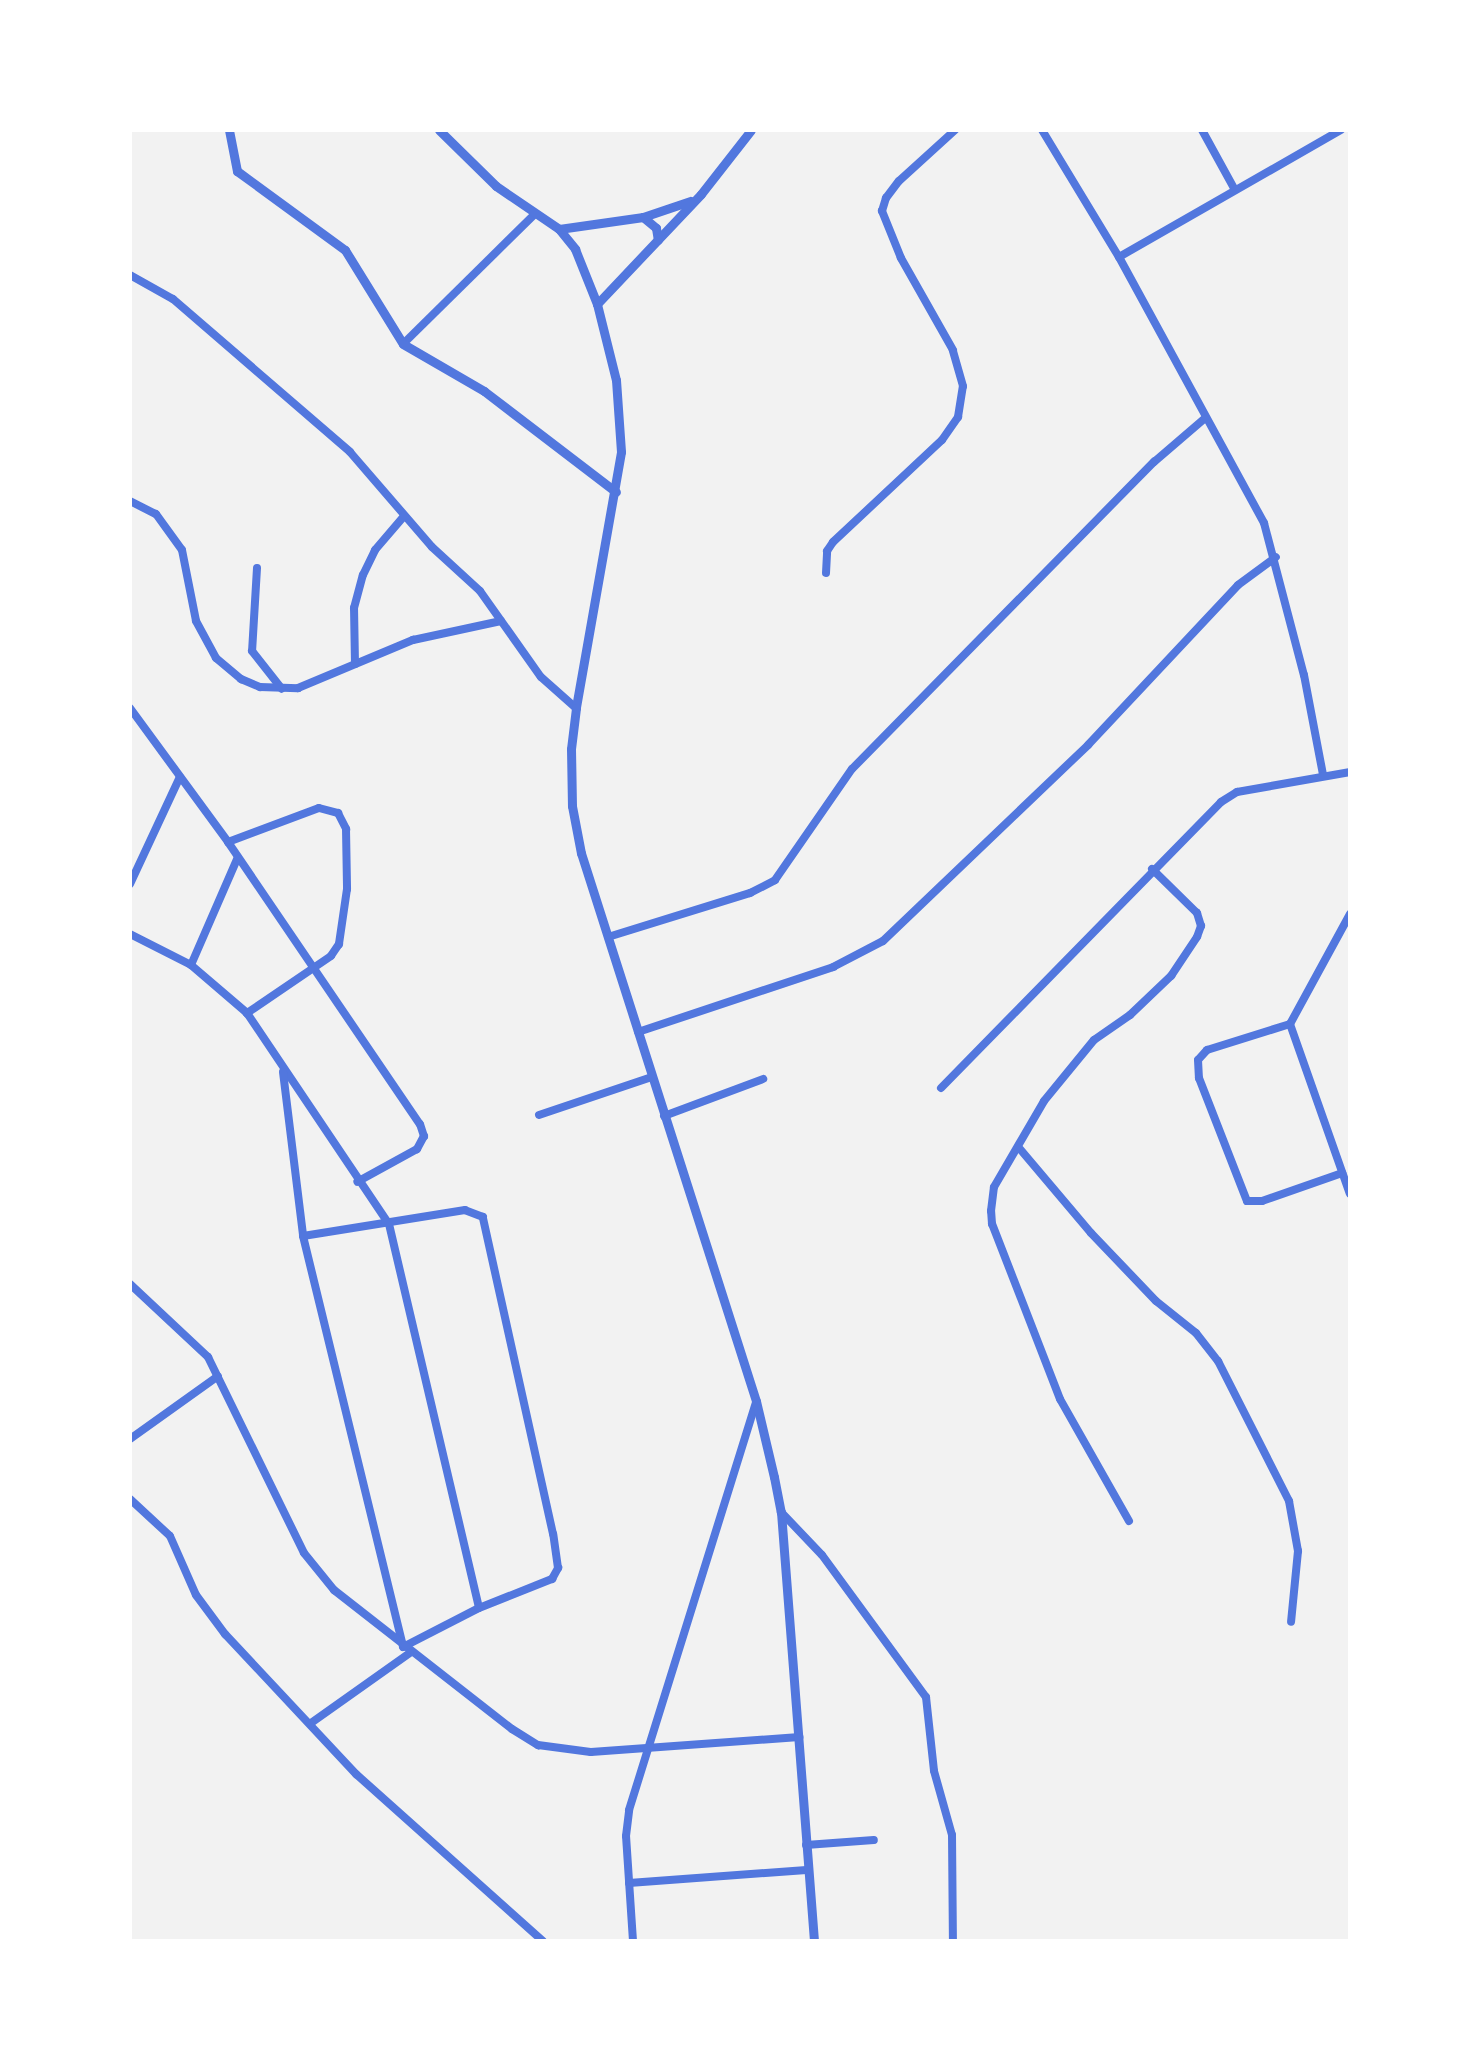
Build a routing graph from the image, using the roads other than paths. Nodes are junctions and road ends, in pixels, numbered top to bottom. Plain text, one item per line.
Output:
1 (228, 130) edge
2 (439, 130) edge
3 (752, 130) edge
4 (954, 130) edge
5 (1042, 130) edge
6 (1202, 130) edge
7 (1341, 130) edge
8 (1235, 190) junction
9 (701, 194) junction
10 (536, 214) junction
11 (643, 217) junction
12 (559, 229) junction
13 (658, 240) junction
14 (1120, 257) junction
15 (130, 274) edge
16 (597, 304) junction
17 (403, 344) junction
18 (1204, 418) junction
19 (616, 492) junction
20 (130, 501) edge
21 (404, 516) junction
22 (1276, 557) junction
23 (257, 568) dead end
24 (826, 573) dead end
25 (502, 621) junction
26 (354, 664) junction
27 (282, 689) junction
28 (130, 708) edge
29 (576, 708) junction
30 (1350, 772) edge
31 (1323, 775) junction
32 (180, 776) junction
33 (228, 842) junction
34 (236, 859) junction
35 (1152, 869) junction
36 (130, 884) edge
37 (1350, 914) edge
38 (130, 934) edge
39 (608, 937) junction
40 (191, 965) junction
41 (314, 966) junction
42 (248, 1012) junction
43 (1290, 1024) junction
44 (638, 1032) junction
45 (283, 1072) junction
46 (652, 1077) junction
47 (763, 1080) dead end
48 (941, 1088) dead end
49 (539, 1115) dead end
50 (664, 1116) junction
51 (1020, 1149) junction
52 (1342, 1173) junction
53 (358, 1182) junction
54 (1350, 1194) edge
55 (389, 1224) junction
56 (303, 1236) junction
57 (130, 1284) edge
58 (218, 1376) junction
59 (756, 1401) junction
60 (130, 1440) edge
61 (766, 1445) junction
62 (744, 1447) junction
63 (130, 1499) edge
64 (781, 1512) junction
65 (1129, 1521) dead end
66 (480, 1608) junction
67 (1291, 1622) dead end
68 (407, 1650) junction
69 (311, 1723) junction
70 (798, 1737) junction
71 (646, 1749) junction
72 (874, 1840) dead end
73 (806, 1845) junction
74 (807, 1870) junction
75 (628, 1883) junction
76 (543, 1941) edge
77 (633, 1941) edge
78 (814, 1941) edge
79 (954, 1941) edge

1 - 17 street
2 - 10 street
3 - 9 street
4 - 24 street
5 - 14 street
6 - 8 street
7 - 8 street
8 - 14 street
9 - 11 street
9 - 13 street
10 - 12 street
10 - 17 street
11 - 12 street
11 - 13 street
12 - 16 street
13 - 16 street
14 - 18 street
15 - 21 street
16 - 19 street
17 - 19 street
18 - 22 street
18 - 39 street
19 - 29 street
20 - 27 street
21 - 25 street
21 - 26 street
22 - 31 street
22 - 44 street
23 - 27 street
25 - 26 street
25 - 29 street
26 - 27 street
28 - 32 street
29 - 39 street
30 - 31 street
31 - 35 street
32 - 33 street
32 - 36 street
33 - 34 street
33 - 41 street
34 - 40 street
34 - 41 street
35 - 48 street
35 - 51 street
37 - 43 street
38 - 40 street
39 - 44 street
40 - 42 street
41 - 42 street
41 - 53 street
42 - 45 street
43 - 52 street
43 - 52 street
44 - 46 street
45 - 53 street
45 - 56 street
46 - 49 street
46 - 50 street
47 - 50 street
50 - 59 street
51 - 65 street
51 - 67 street
52 - 54 street
53 - 55 street
55 - 56 street
55 - 66 street
55 - 66 street
56 - 68 street
57 - 58 street
58 - 60 street
58 - 68 street
59 - 61 street
59 - 62 street
61 - 62 street
61 - 64 street
62 - 71 street
63 - 69 street
64 - 70 street
64 - 79 street
66 - 68 street
68 - 69 street
68 - 71 street
69 - 76 street
70 - 71 street
70 - 73 street
71 - 75 street
72 - 73 street
73 - 74 street
74 - 75 street
74 - 78 street
75 - 77 street

